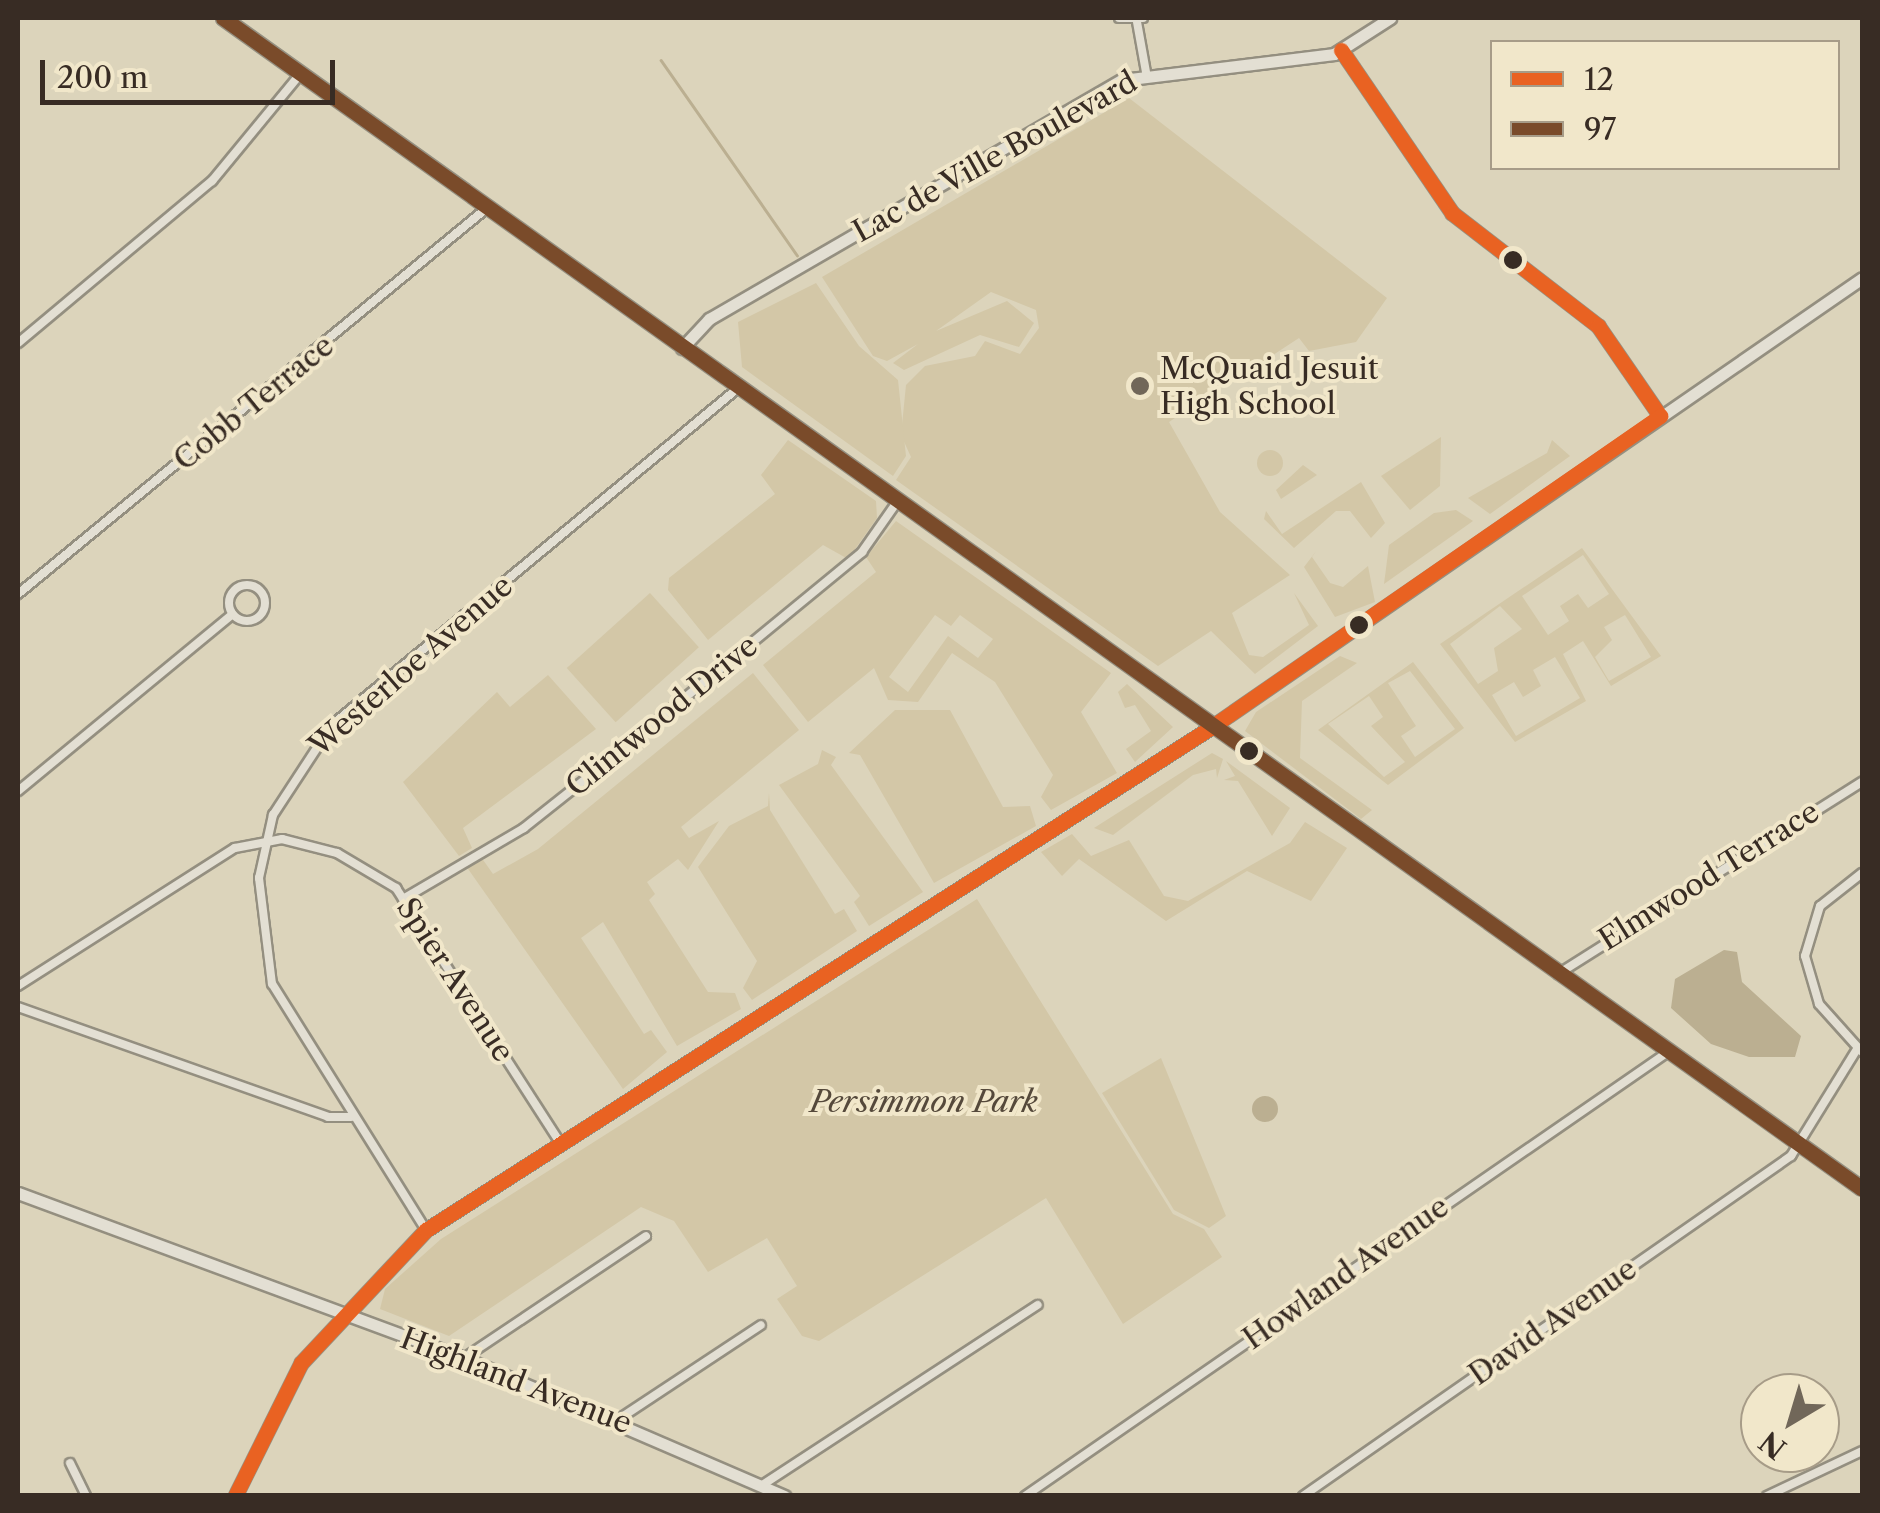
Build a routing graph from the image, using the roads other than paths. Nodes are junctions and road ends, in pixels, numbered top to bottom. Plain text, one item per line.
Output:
1 (224, 18) edge
2 (1119, 18) edge
3 (1390, 18) edge
4 (1140, 20) edge
5 (1341, 50) junction
6 (1146, 72) junction
7 (301, 73) junction
8 (487, 208) junction
9 (1862, 278) edge
10 (18, 342) edge
11 (682, 348) junction
12 (738, 388) junction
13 (1660, 416) junction
14 (896, 502) junction
15 (18, 594) edge
16 (233, 614) junction
17 (1210, 728) junction
18 (1862, 782) edge
19 (18, 791) edge
20 (264, 841) junction
21 (1862, 873) edge
22 (404, 900) junction
23 (1558, 974) junction
24 (18, 986) edge
25 (18, 1007) edge
26 (1860, 1050) edge
27 (1668, 1052) junction
28 (351, 1116) junction
29 (560, 1142) junction
30 (1801, 1146) junction
31 (1862, 1189) edge
32 (18, 1193) edge
33 (426, 1230) junction
34 (646, 1236) dead end
35 (1038, 1305) dead end
36 (340, 1315) junction
37 (761, 1325) dead end
38 (464, 1358) junction
39 (619, 1420) junction
40 (1862, 1450) edge
41 (70, 1463) dead end
42 (764, 1484) junction
43 (86, 1496) edge
44 (235, 1496) edge
45 (785, 1496) edge
46 (1026, 1496) edge
47 (1303, 1496) edge
48 (1767, 1496) edge

1 - 7 main road
2 - 4 street
3 - 5 street, Lac de Ville Boulevard
4 - 6 street
5 - 6 street, Lac de Ville Boulevard
5 - 13 street
6 - 11 street, Lac de Ville Boulevard
7 - 8 main road
7 - 10 street
8 - 11 main road
8 - 15 street, Cobb Terrace
9 - 13 street
11 - 12 main road
12 - 14 main road
12 - 20 street, Westerloe Avenue
13 - 17 street
14 - 17 main road
14 - 22 street, Clintwood Drive
16 - 16 street
16 - 19 street
17 - 23 main road
17 - 29 street
18 - 23 street, Elmwood Terrace
20 - 22 street, Spier Avenue
20 - 24 street
20 - 28 street, Westerloe Avenue
21 - 26 street
22 - 29 street, Spier Avenue
23 - 27 main road
25 - 28 street
26 - 30 street
27 - 30 main road
27 - 46 street, Howland Avenue
28 - 33 street, Westerloe Avenue
29 - 33 street
30 - 31 main road
30 - 47 street, David Avenue
32 - 36 street, Highland Avenue
33 - 36 street
34 - 38 street
35 - 42 street
36 - 38 street, Highland Avenue
36 - 44 street
37 - 39 street
38 - 39 street, Highland Avenue
39 - 42 street, Highland Avenue
40 - 48 street
41 - 43 street
42 - 45 street, Highland Avenue

